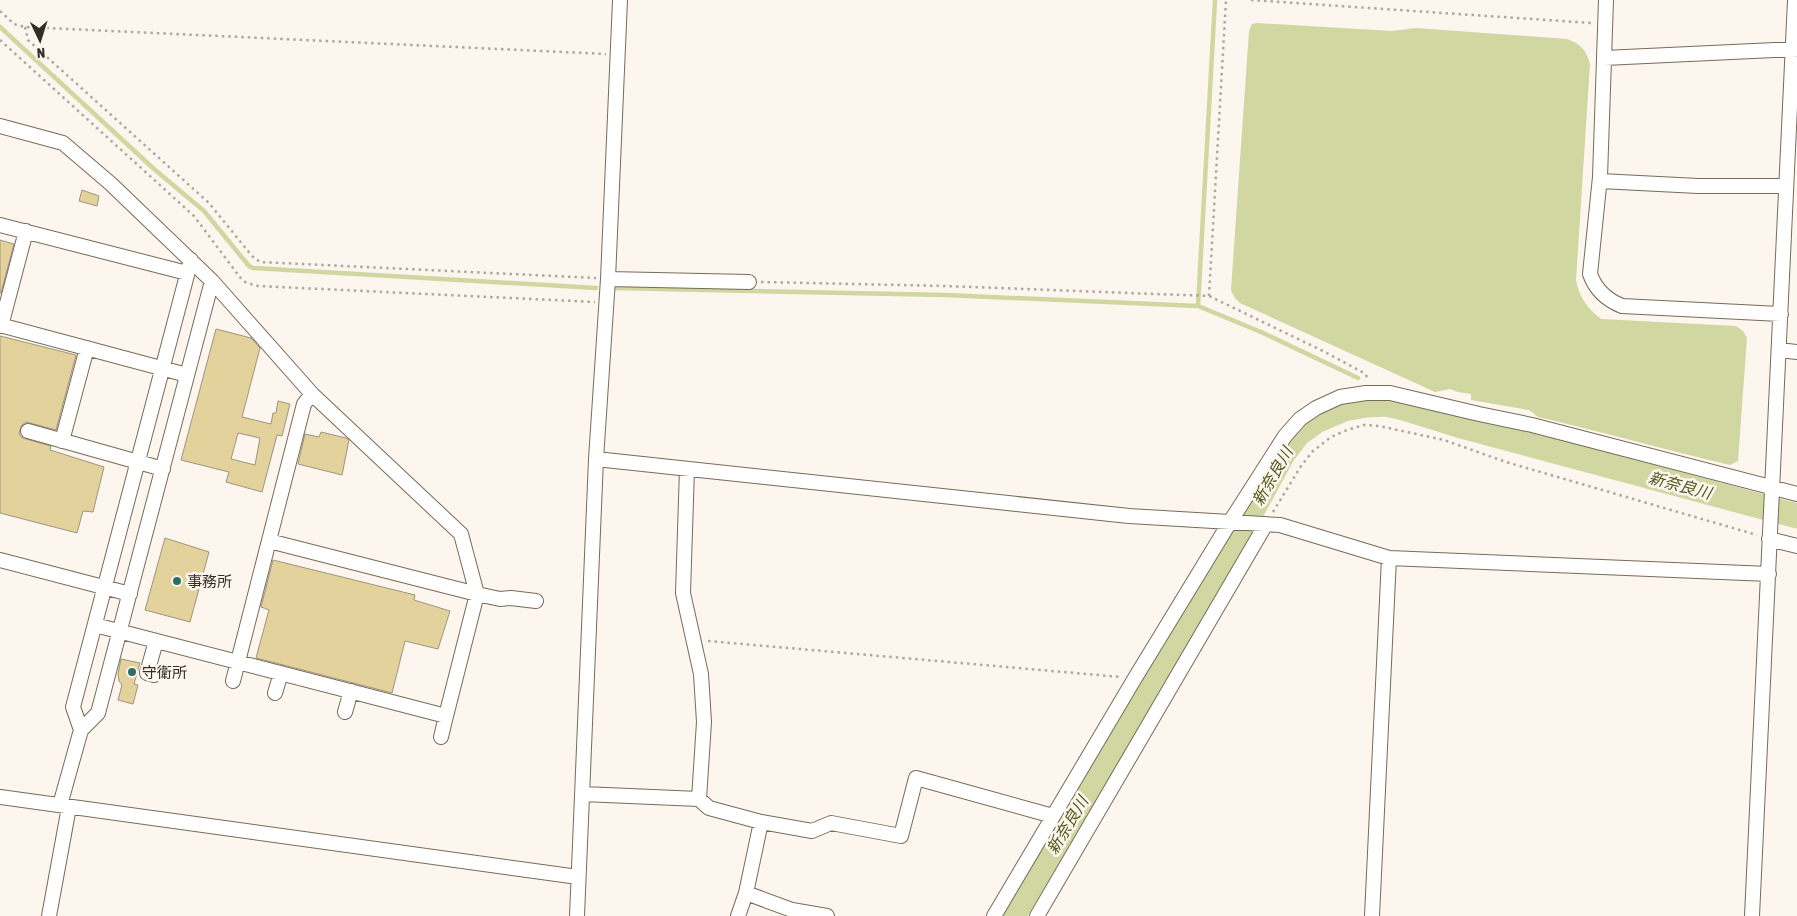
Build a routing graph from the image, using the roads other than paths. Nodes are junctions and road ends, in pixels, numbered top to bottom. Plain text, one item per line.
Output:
1 (620, 0) edge
2 (1606, 0) edge
3 (1795, 0) edge
4 (1795, 50) edge
5 (1604, 58) junction
6 (1793, 120) edge
7 (0, 126) edge
8 (1600, 180) junction
9 (1786, 186) junction
10 (1791, 221) edge
11 (0, 224) edge
12 (26, 231) junction
13 (189, 266) junction
14 (608, 278) junction
15 (212, 280) junction
16 (749, 282) road end
17 (1782, 314) junction
18 (1, 325) edge
19 (87, 348) junction
20 (1779, 350) junction
21 (1797, 352) edge
22 (163, 368) junction
23 (187, 375) junction
24 (312, 394) junction
25 (28, 431) dead end
26 (62, 441) junction
27 (596, 459) junction
28 (138, 462) junction
29 (163, 469) junction
30 (688, 469) junction
31 (1772, 491) junction
32 (1797, 494) edge
33 (1234, 522) junction
34 (1263, 524) junction
35 (1770, 536) junction
36 (269, 541) junction
37 (1797, 546) edge
38 (1389, 558) junction
39 (0, 560) edge
40 (1769, 574) junction
41 (105, 587) junction
42 (130, 594) junction
43 (477, 594) junction
44 (536, 601) dead end
45 (95, 625) junction
46 (120, 632) junction
47 (156, 641) junction
48 (238, 662) junction
49 (280, 673) junction
50 (154, 675) dead end
51 (233, 681) dead end
52 (351, 691) junction
53 (275, 693) dead end
54 (345, 712) dead end
55 (446, 716) junction
56 (81, 730) junction
57 (441, 737) dead end
58 (583, 794) junction
59 (0, 797) edge
60 (699, 799) junction
61 (65, 806) junction
62 (1053, 816) junction
63 (761, 822) junction
64 (578, 877) junction
65 (746, 893) junction
66 (48, 916) edge
67 (577, 916) edge
68 (738, 916) edge
69 (827, 916) edge
70 (994, 916) edge
71 (1037, 916) edge
72 (1372, 916) edge
73 (1752, 916) edge

1 - 14 street
2 - 5 street
3 - 4 street
4 - 5 street
4 - 6 street
5 - 8 street
6 - 9 street
7 - 13 street
8 - 9 street
8 - 17 street
9 - 10 street
10 - 17 street
11 - 12 street
12 - 13 street
12 - 18 street
13 - 15 street
13 - 22 street
14 - 16 street
14 - 27 street
15 - 23 street
15 - 24 street
17 - 20 street
18 - 19 street
19 - 22 street
19 - 26 street
20 - 21 street
20 - 31 street
22 - 23 street
22 - 28 street
23 - 29 street
24 - 36 street
24 - 43 street
25 - 26 street
26 - 28 street
27 - 30 street
27 - 58 street
28 - 29 street
28 - 41 street
29 - 42 street
30 - 33 street
30 - 60 street
31 - 32 street
31 - 33 street
31 - 35 street
33 - 34 street
33 - 62 street
34 - 38 street
34 - 71 street
35 - 37 street
35 - 40 street
36 - 43 street
36 - 48 street
38 - 40 street
38 - 72 street
39 - 41 street
40 - 73 street
41 - 42 street
41 - 45 street
42 - 46 street
43 - 44 street
43 - 55 street
45 - 46 street
45 - 56 street
46 - 47 street
46 - 56 street
47 - 48 street
47 - 50 street
48 - 49 street
48 - 51 street
49 - 52 street
49 - 53 street
52 - 54 street
52 - 55 street
55 - 57 street
56 - 61 street
58 - 60 street
58 - 64 street
59 - 61 street
60 - 63 street
61 - 64 street
61 - 66 street
62 - 63 street
62 - 70 street
63 - 65 street
64 - 67 street
65 - 68 street
65 - 69 street

